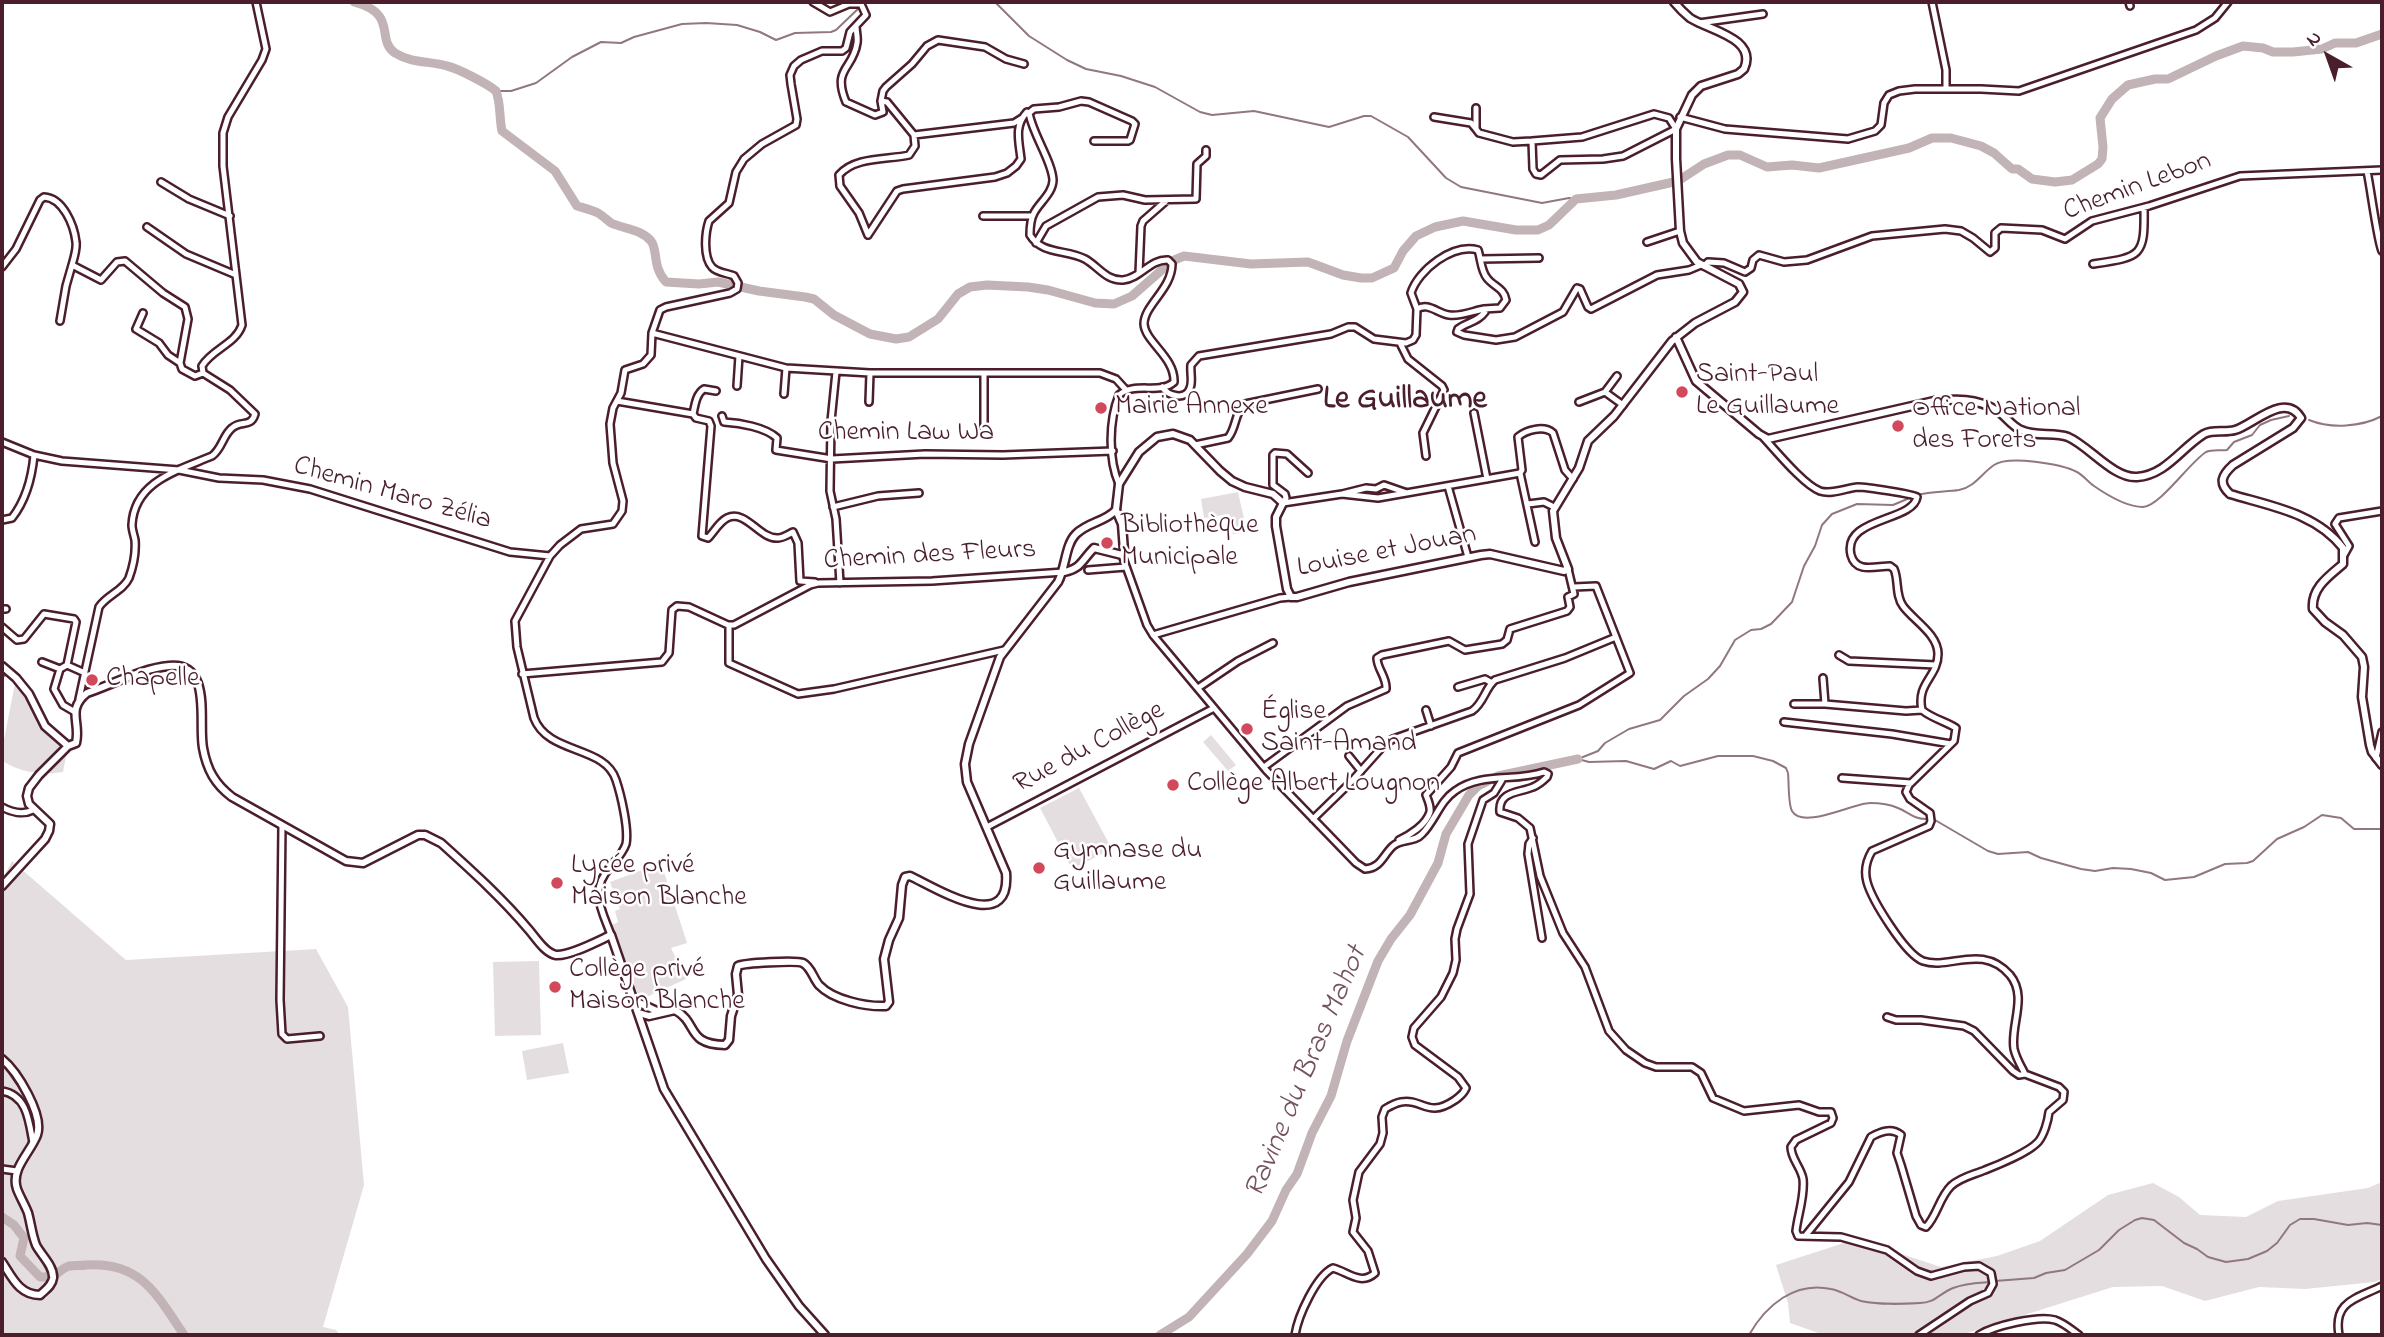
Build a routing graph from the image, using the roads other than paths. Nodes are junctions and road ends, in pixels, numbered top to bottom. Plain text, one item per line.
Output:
1 (257, 2) edge
2 (813, 2) edge
3 (1674, 2) edge
4 (1932, 2) edge
5 (2228, 2) edge
6 (1763, 14) dead end
7 (1699, 23) junction
8 (856, 26) junction
9 (1024, 64) dead end
10 (1946, 89) junction
11 (881, 101) junction
12 (1476, 108) dead end
13 (1029, 113) junction
14 (1434, 117) dead end
15 (1680, 117) junction
16 (1022, 118) junction
17 (1476, 129) junction
18 (1676, 129) junction
19 (914, 135) junction
20 (1094, 141) dead end
21 (1532, 141) junction
22 (1206, 150) dead end
23 (2382, 170) edge
24 (2367, 171) junction
25 (161, 182) dead end
26 (1167, 200) junction
27 (2144, 208) junction
28 (983, 215) dead end
29 (230, 216) junction
30 (1032, 216) junction
31 (147, 227) dead end
32 (1680, 231) junction
33 (1647, 242) dead end
34 (1036, 243) junction
35 (2382, 251) edge
36 (1539, 258) dead end
37 (1481, 259) junction
38 (2094, 264) dead end
39 (72, 265) junction
40 (1702, 266) junction
41 (2, 267) edge
42 (1139, 274) junction
43 (236, 275) junction
44 (1417, 309) junction
45 (1484, 309) junction
46 (142, 313) dead end
47 (60, 321) dead end
48 (652, 333) junction
49 (1676, 337) junction
50 (1400, 343) junction
51 (739, 356) junction
52 (180, 363) junction
53 (786, 368) junction
54 (836, 372) junction
55 (203, 373) junction
56 (870, 373) junction
57 (984, 373) junction
58 (1617, 376) dead end
59 (737, 386) dead end
60 (1162, 387) junction
61 (1318, 389) dead end
62 (1126, 390) junction
63 (716, 391) dead end
64 (1605, 391) junction
65 (784, 394) dead end
66 (617, 401) junction
67 (869, 402) dead end
68 (1579, 402) dead end
69 (1623, 405) junction
70 (1474, 413) dead end
71 (693, 414) junction
72 (722, 416) dead end
73 (984, 434) dead end
74 (1764, 438) junction
75 (2, 442) edge
76 (1195, 445) junction
77 (1113, 452) junction
78 (34, 455) junction
79 (1426, 456) dead end
80 (832, 459) junction
81 (179, 470) junction
82 (1308, 473) dead end
83 (1520, 473) junction
84 (1487, 479) junction
85 (1573, 479) junction
86 (1119, 484) junction
87 (1448, 486) junction
88 (919, 493) dead end
89 (1407, 493) junction
90 (1342, 495) junction
91 (1283, 503) junction
92 (1528, 504) junction
93 (833, 507) junction
94 (1554, 508) junction
95 (1116, 510) junction
96 (2382, 511) edge
97 (2, 520) edge
98 (1535, 542) dead end
99 (1122, 555) junction
100 (2344, 555) junction
101 (550, 556) junction
102 (1468, 557) junction
103 (1126, 567) junction
104 (1568, 569) junction
105 (1088, 570) dead end
106 (1064, 572) junction
107 (818, 583) junction
108 (840, 583) junction
109 (1574, 587) junction
110 (1291, 597) junction
111 (729, 625) junction
112 (2, 627) edge
113 (1153, 635) junction
114 (1616, 637) junction
115 (1273, 643) dead end
116 (1004, 650) junction
117 (1839, 655) dead end
118 (42, 662) dead end
119 (67, 665) junction
120 (1936, 665) junction
121 (2, 666) edge
122 (60, 669) junction
123 (85, 673) junction
124 (522, 674) junction
125 (1823, 678) dead end
126 (1492, 683) junction
127 (1458, 687) dead end
128 (1198, 688) junction
129 (79, 699) junction
130 (1794, 704) dead end
131 (1825, 704) junction
132 (1214, 708) junction
133 (1426, 710) dead end
134 (1922, 710) junction
135 (75, 712) junction
136 (1784, 722) dead end
137 (1432, 726) junction
138 (2382, 732) edge
139 (1951, 744) junction
140 (68, 746) junction
141 (1349, 756) dead end
142 (2375, 758) junction
143 (2382, 765) edge
144 (1264, 767) junction
145 (1361, 771) junction
146 (1842, 778) dead end
147 (1499, 780) junction
148 (1911, 783) junction
149 (2, 807) edge
150 (33, 810) junction
151 (1312, 818) junction
152 (282, 825) junction
153 (987, 827) junction
154 (1533, 838) junction
155 (1393, 846) junction
156 (2, 886) edge
157 (611, 935) junction
158 (1542, 938) dead end
159 (635, 1000) junction
160 (649, 1012) junction
161 (639, 1013) junction
162 (1887, 1017) dead end
163 (643, 1026) junction
164 (320, 1036) dead end
165 (2, 1059) edge
166 (2025, 1074) junction
167 (2, 1091) edge
168 (33, 1143) junction
169 (2, 1169) edge
170 (17, 1171) junction
171 (1806, 1235) junction
172 (2, 1262) edge
173 (2382, 1286) edge
174 (825, 1335) edge
175 (1295, 1335) edge
176 (1919, 1335) edge
177 (1979, 1335) edge
178 (2079, 1335) edge
179 (2339, 1335) edge

1 - 29 street
2 - 8 street
3 - 7 main road
4 - 10 street
5 - 10 street
6 - 7 street
7 - 15 main road
8 - 11 street
8 - 48 street
9 - 11 street
10 - 15 street
11 - 19 street
12 - 17 street
13 - 16 street
13 - 20 street
13 - 30 street
14 - 17 street
15 - 18 main road
16 - 19 street
16 - 19 street
17 - 21 street
18 - 21 street
18 - 21 street
18 - 32 main road
22 - 26 street
23 - 24 street, Chemin Lebon
24 - 27 street, Chemin Lebon
24 - 35 street
25 - 29 street
26 - 34 street
26 - 42 street
27 - 38 street
27 - 40 street, Chemin Lebon
28 - 30 street
29 - 43 street
30 - 34 street
31 - 43 street
32 - 33 street
32 - 40 main road
34 - 42 street
36 - 37 street
37 - 44 street
37 - 45 street
39 - 41 street
39 - 47 street
39 - 52 street
40 - 45 street, Chemin Lebon
40 - 49 main road
42 - 60 street
43 - 55 street
44 - 45 street
44 - 50 street
46 - 52 street
48 - 51 street
48 - 66 street
49 - 69 main road
49 - 74 main road
50 - 60 street
50 - 79 street
51 - 53 street
51 - 59 street
52 - 55 street
53 - 54 street
53 - 65 street
54 - 56 street
54 - 80 street
55 - 81 street
56 - 57 street
56 - 67 street
57 - 62 street
57 - 73 street
58 - 64 street
60 - 62 street
61 - 76 street
62 - 77 street
63 - 71 street
64 - 68 street
64 - 69 street
66 - 71 street
66 - 101 street
69 - 85 main road
70 - 84 street
71 - 107 street
72 - 80 street, Chemin Law Wa
74 - 100 main road
74 - 120 street
75 - 78 street, Chemin Maro Zélia
76 - 86 main road
76 - 91 main road
77 - 80 street, Chemin Law Wa
77 - 86 street
78 - 81 street, Chemin Maro Zélia
78 - 97 street
80 - 93 street
81 - 101 street, Chemin Maro Zélia
81 - 123 street
82 - 91 street
83 - 84 street
83 - 85 street
83 - 92 street
84 - 87 street
85 - 94 main road
86 - 95 main road
87 - 89 street
87 - 102 street
88 - 93 street
89 - 90 street
89 - 90 street
90 - 91 street
91 - 110 main road, Louise et Jouan
92 - 94 street
92 - 98 street
93 - 108 street
94 - 104 main road
95 - 99 main road
95 - 106 main road
96 - 100 street
99 - 103 street
99 - 106 main road
100 - 142 main road
101 - 124 street
102 - 104 main road, Louise et Jouan
102 - 110 main road, Louise et Jouan
103 - 105 street
103 - 113 street
104 - 109 street
106 - 108 street, Chemin des Fleurs
106 - 116 main road
107 - 108 street, Chemin des Fleurs
107 - 111 street, Chemin des Fleurs
109 - 114 street
109 - 144 street
110 - 113 street
111 - 116 street
111 - 124 street
112 - 119 street
113 - 128 street
114 - 126 street
114 - 155 street
115 - 128 street
116 - 153 main road
117 - 120 street
118 - 122 street
119 - 122 street
119 - 123 street
120 - 134 street
121 - 140 main road
122 - 135 street
123 - 129 street
124 - 157 street
125 - 131 street
126 - 127 street
126 - 137 street
128 - 132 street
129 - 135 main road
129 - 152 main road
130 - 131 street
131 - 134 street
132 - 144 street
132 - 153 street, Rue du Collège
133 - 137 street
134 - 139 street
135 - 140 main road
136 - 139 street
137 - 145 street
138 - 142 street
139 - 148 street
140 - 150 main road
141 - 145 street
142 - 143 main road
144 - 151 street
145 - 151 street
146 - 148 street
147 - 154 street
147 - 155 street
147 - 175 street
148 - 166 street
149 - 150 street
150 - 156 main road
151 - 155 street
152 - 157 main road
152 - 164 street
153 - 160 main road
154 - 158 street
154 - 171 street
157 - 159 main road
159 - 160 main road
159 - 161 main road
160 - 161 main road
160 - 163 main road
161 - 163 main road
162 - 166 street
163 - 174 main road
165 - 168 main road
166 - 171 street
167 - 168 street
168 - 170 main road
169 - 170 street
170 - 172 main road
171 - 176 street
173 - 179 street
177 - 178 street

